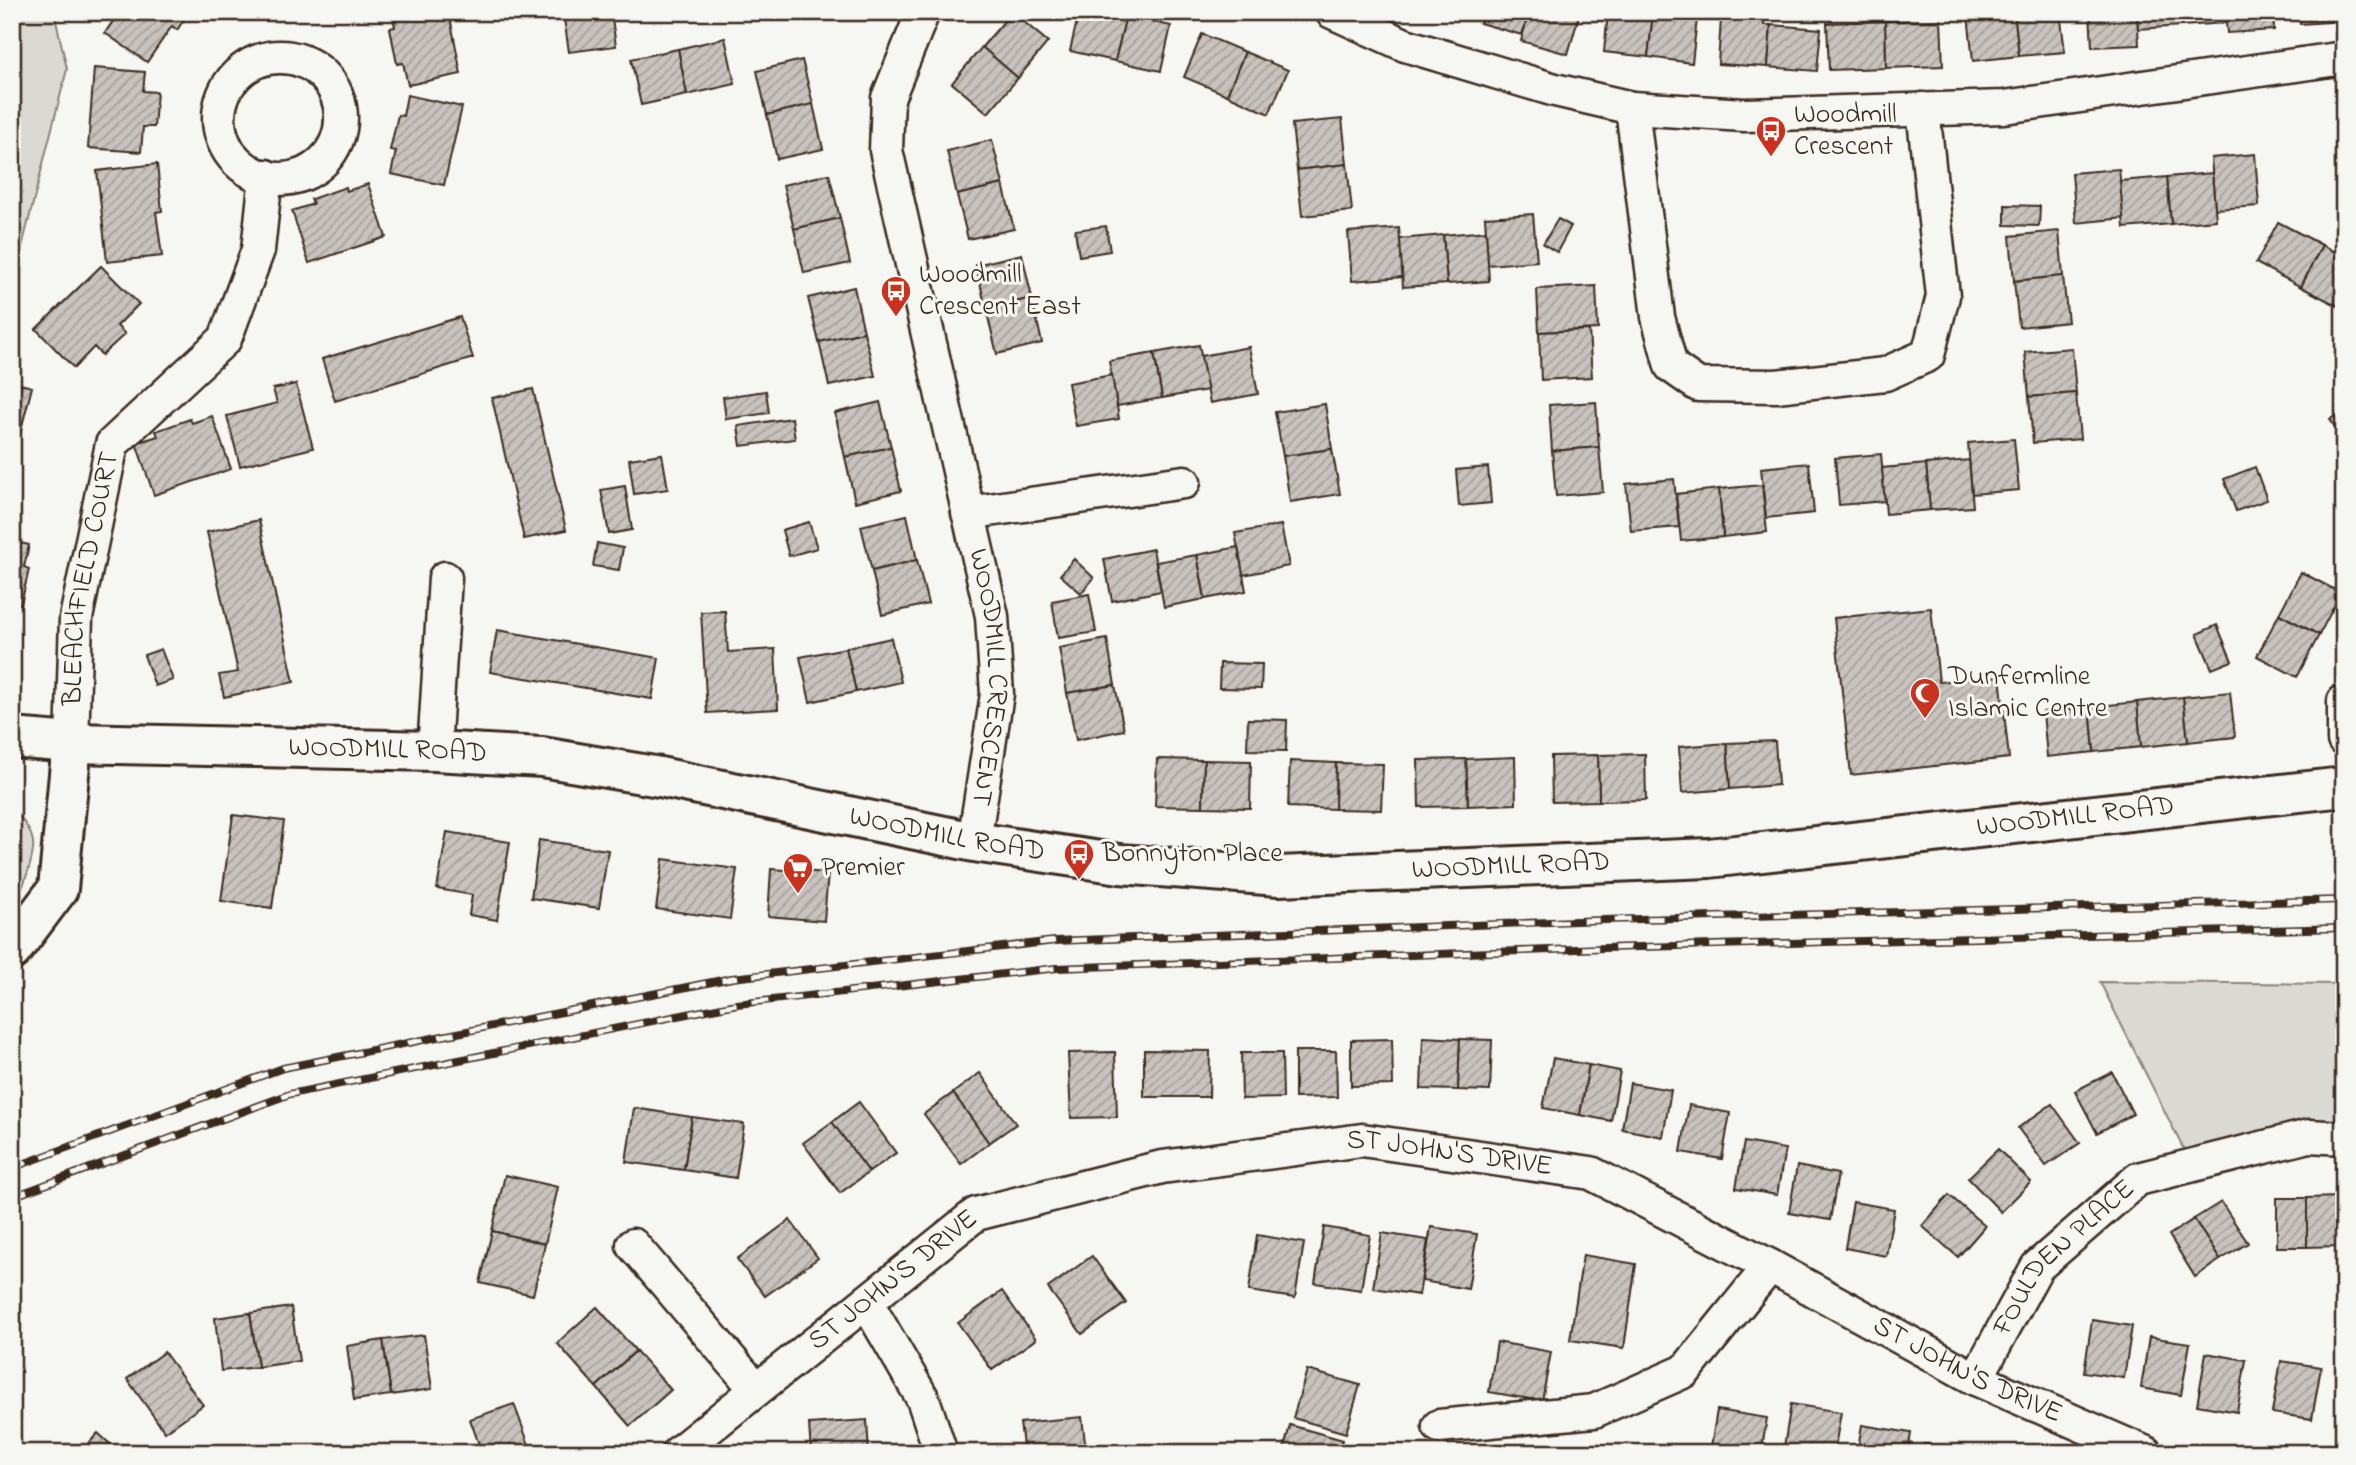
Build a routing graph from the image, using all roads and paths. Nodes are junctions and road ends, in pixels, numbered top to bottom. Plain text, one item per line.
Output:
1 (923, 12) edge
2 (1332, 12) edge
3 (2344, 58) edge
4 (1632, 108) junction
5 (1923, 109) junction
6 (266, 176) dead end
7 (1184, 482) dead end
8 (968, 513) junction
9 (445, 578) dead end
10 (2344, 701) edge
11 (12, 738) edge
12 (2344, 740) edge
13 (72, 743) junction
14 (434, 751) junction
15 (2344, 788) edge
16 (974, 842) junction
17 (12, 950) edge
18 (2344, 1138) edge
19 (633, 1245) dead end
20 (1770, 1266) junction
21 (867, 1303) junction
22 (1976, 1379) junction
23 (755, 1388) junction
24 (1439, 1426) dead end
25 (678, 1453) edge
26 (941, 1453) edge
27 (2147, 1453) edge

1 - 8 street, WOODMILL CRESCENT
2 - 4 street
3 - 5 street
4 - 5 street
4 - 5 street
6 - 13 street, BLEACHFIELD COURT
7 - 8 street, WOODMILL CRESCENT
8 - 16 street, WOODMILL CRESCENT
9 - 14 street
10 - 12 street
11 - 13 street, WOODMILL ROAD
13 - 14 street, WOODMILL ROAD
13 - 17 street
14 - 16 street, WOODMILL ROAD
15 - 16 street, WOODMILL ROAD
18 - 22 street, FOULDEN PLACE
19 - 23 street
20 - 21 street, ST JOHN'S DRIVE
20 - 22 street, ST JOHN'S DRIVE
20 - 24 street
21 - 23 street, ST JOHN'S DRIVE
21 - 26 street
22 - 27 street, ST JOHN'S DRIVE
23 - 25 street, ST JOHN'S DRIVE

